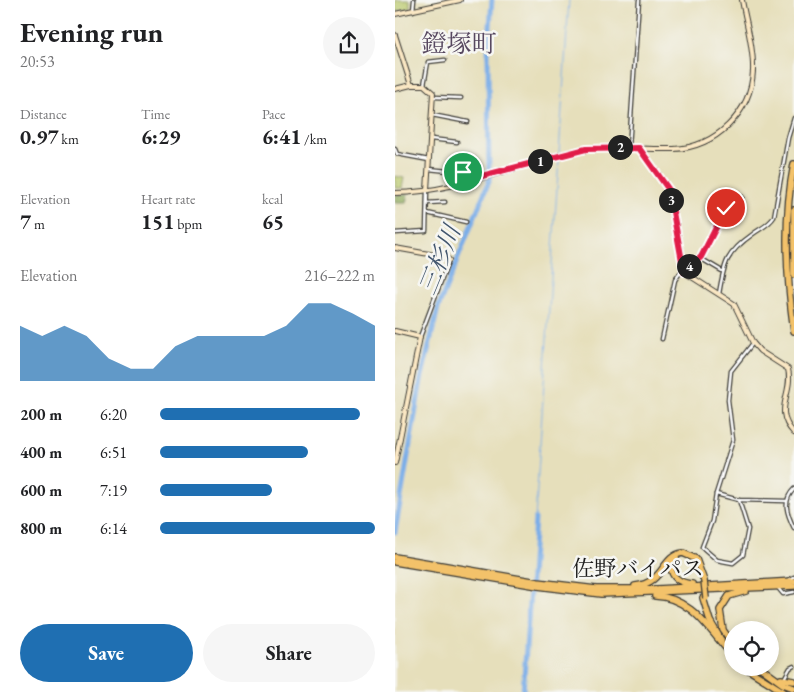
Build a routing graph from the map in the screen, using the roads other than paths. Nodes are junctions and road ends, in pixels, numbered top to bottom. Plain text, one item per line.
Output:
1 (414, 0) edge
2 (460, 0) edge
3 (639, 0) edge
4 (742, 0) edge
5 (413, 10) junction
6 (395, 14) edge
7 (395, 35) edge
8 (445, 60) dead end
9 (411, 85) junction
10 (424, 85) junction
11 (395, 89) edge
12 (434, 96) junction
13 (461, 98) dead end
14 (432, 115) junction
15 (794, 118) edge
16 (468, 122) dead end
17 (431, 140) junction
18 (457, 142) dead end
19 (629, 147) junction
20 (639, 148) junction
21 (395, 149) edge
22 (429, 160) junction
23 (794, 164) edge
24 (429, 169) junction
25 (478, 177) junction
26 (427, 190) junction
27 (395, 193) edge
28 (743, 197) dead end
29 (445, 202) dead end
30 (427, 203) junction
31 (794, 210) edge
32 (427, 213) junction
33 (466, 222) dead end
34 (395, 233) edge
35 (395, 248) edge
36 (681, 251) joint
37 (700, 258) junction
38 (449, 260) joint
39 (683, 270) junction
40 (722, 271) junction
41 (794, 275) edge
42 (719, 294) junction
43 (395, 331) edge
44 (794, 331) edge
45 (420, 337) junction
46 (662, 339) dead end
47 (753, 343) junction
48 (794, 433) edge
49 (395, 463) edge
50 (794, 488) edge
51 (716, 494) junction
52 (739, 500) junction
53 (786, 501) junction
54 (794, 528) edge
55 (395, 557) edge
56 (395, 562) edge
57 (406, 562) junction
58 (794, 577) edge
59 (702, 581) junction
60 (794, 581) edge
61 (786, 582) junction
62 (538, 584) junction
63 (754, 584) junction
64 (794, 586) edge
65 (773, 587) junction
66 (578, 588) junction
67 (794, 592) edge
68 (628, 594) junction
69 (705, 598) junction
70 (724, 632) edge
71 (724, 637) edge
72 (724, 643) edge
73 (724, 646) edge
74 (794, 666) edge
75 (759, 676) edge
76 (774, 676) joint
77 (785, 678) dead end
78 (794, 682) edge
79 (770, 683) junction
80 (794, 688) edge
81 (784, 692) edge
82 (794, 692) edge

1 - 5 street
2 - 5 street
3 - 19 street
4 - 20 street
5 - 6 street
7 - 9 street
8 - 10 street
9 - 10 street
9 - 11 street
10 - 12 street
12 - 13 street
12 - 14 street
14 - 16 street
14 - 17 street
15 - 40 street
17 - 18 street
17 - 22 street
19 - 20 street
19 - 25 street
20 - 36 street
21 - 22 street
22 - 24 street
23 - 44 highway
24 - 25 street
24 - 26 street
25 - 26 street
26 - 27 street
26 - 30 street
28 - 37 street
29 - 30 street
30 - 32 street
31 - 41 highway
32 - 33 street
32 - 34 street
35 - 38 street
36 - 39 street
37 - 39 street
37 - 40 street
38 - 45 street
39 - 42 street
39 - 46 street
40 - 42 street
42 - 47 street
43 - 45 street
45 - 49 street
47 - 48 street
47 - 51 street
50 - 53 street
51 - 52 street
51 - 52 street
52 - 53 street
53 - 54 street
55 - 57 highway, 佐野バイパス
56 - 57 highway, 佐野バイパス
57 - 62 highway, 佐野バイパス
58 - 61 street
59 - 63 highway
59 - 66 highway
59 - 69 highway, bridge
60 - 61 highway, 佐野バイパス
61 - 63 highway, 佐野バイパス
62 - 66 highway, 佐野バイパス
62 - 68 highway, 佐野バイパス
63 - 66 highway, 佐野バイパス
64 - 65 highway, 佐野バイパス
65 - 67 street
65 - 68 highway, 佐野バイパス
65 - 70 highway
68 - 73 highway
69 - 71 highway
69 - 72 highway
74 - 77 street
75 - 79 highway
76 - 78 highway
76 - 80 highway
79 - 81 highway
79 - 82 highway

